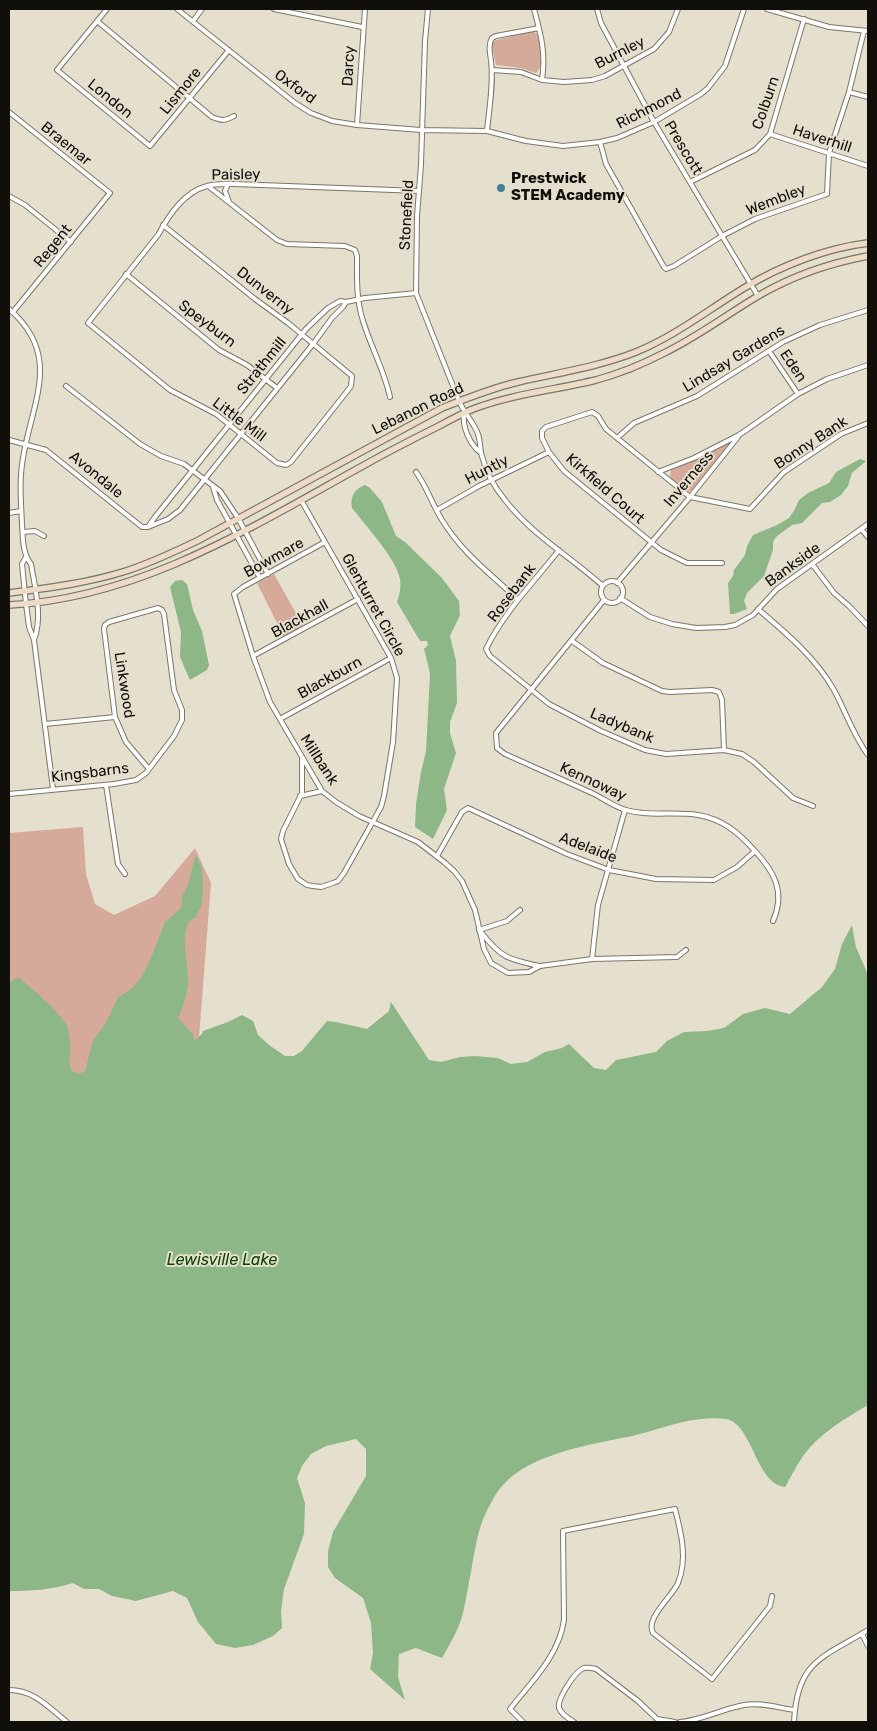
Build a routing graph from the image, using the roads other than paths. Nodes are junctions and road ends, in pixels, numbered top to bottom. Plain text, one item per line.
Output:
1 (107, 9) edge
2 (177, 9) edge
3 (202, 9) edge
4 (274, 9) edge
5 (365, 9) edge
6 (428, 9) edge
7 (534, 9) edge
8 (597, 9) edge
9 (678, 9) edge
10 (744, 9) edge
11 (767, 9) edge
12 (804, 19) junction
13 (97, 21) junction
14 (193, 21) junction
15 (362, 27) junction
16 (539, 28) junction
17 (866, 31) edge
18 (229, 50) junction
19 (624, 66) junction
20 (492, 70) junction
21 (542, 80) junction
22 (849, 92) junction
23 (868, 97) edge
24 (189, 98) junction
25 (9, 112) edge
26 (234, 116) dead end
27 (654, 122) junction
28 (357, 125) junction
29 (421, 130) junction
30 (486, 131) junction
31 (770, 134) junction
32 (600, 142) junction
33 (150, 146) joint
34 (829, 153) junction
35 (868, 166) edge
36 (690, 182) junction
37 (228, 184) junction
38 (208, 186) junction
39 (419, 191) junction
40 (110, 194) joint
41 (9, 196) edge
42 (229, 202) junction
43 (163, 225) junction
44 (722, 236) junction
45 (71, 242) junction
46 (868, 243) edge
47 (868, 256) edge
48 (126, 274) junction
49 (751, 284) junction
50 (416, 293) junction
51 (758, 296) junction
52 (358, 299) junction
53 (346, 302) junction
54 (9, 309) edge
55 (868, 310) edge
56 (13, 312) junction
57 (88, 323) joint
58 (302, 335) junction
59 (313, 344) junction
60 (769, 351) junction
61 (868, 365) edge
62 (352, 376) joint
63 (266, 379) junction
64 (66, 386) dead end
65 (277, 388) junction
66 (798, 394) junction
67 (390, 397) dead end
68 (459, 401) junction
69 (464, 413) junction
70 (868, 423) edge
71 (229, 425) junction
72 (240, 434) junction
73 (740, 435) junction
74 (617, 438) junction
75 (9, 440) edge
76 (26, 444) junction
77 (548, 452) junction
78 (481, 453) junction
79 (192, 470) junction
80 (416, 472) dead end
81 (658, 472) junction
82 (204, 479) junction
83 (492, 480) junction
84 (213, 487) junction
85 (690, 497) junction
86 (301, 500) junction
87 (437, 510) junction
88 (21, 511) junction
89 (9, 512) edge
90 (238, 518) junction
91 (230, 523) junction
92 (868, 524) edge
93 (148, 527) junction
94 (244, 530) junction
95 (862, 530) junction
96 (23, 532) junction
97 (236, 535) junction
98 (44, 536) dead end
99 (868, 538) edge
100 (325, 542) junction
101 (651, 543) junction
102 (559, 550) junction
103 (26, 557) junction
104 (722, 564) dead end
105 (812, 564) junction
106 (268, 574) junction
107 (260, 578) junction
108 (617, 583) junction
109 (602, 586) junction
110 (35, 590) junction
111 (25, 591) junction
112 (9, 593) edge
113 (234, 594) joint
114 (620, 598) junction
115 (358, 599) junction
116 (518, 600) junction
117 (604, 600) junction
118 (36, 603) junction
119 (26, 604) junction
120 (9, 605) edge
121 (758, 609) junction
122 (868, 626) edge
123 (34, 640) junction
124 (572, 641) junction
125 (487, 652) joint
126 (252, 656) junction
127 (390, 658) junction
128 (531, 690) junction
129 (115, 717) junction
130 (280, 719) junction
131 (45, 724) junction
132 (179, 728) joint
133 (724, 750) junction
134 (868, 755) edge
135 (302, 756) junction
136 (149, 769) junction
137 (106, 785) junction
138 (53, 789) junction
139 (322, 790) junction
140 (9, 794) edge
141 (300, 796) junction
142 (813, 806) dead end
143 (626, 810) junction
144 (373, 823) junction
145 (755, 850) junction
146 (437, 856) junction
147 (608, 870) junction
148 (125, 874) dead end
149 (520, 910) dead end
150 (773, 921) dead end
151 (479, 930) junction
152 (686, 950) dead end
153 (592, 959) junction
154 (540, 966) junction
155 (772, 1596) dead end
156 (868, 1630) edge
157 (862, 1634) junction
158 (868, 1646) edge
159 (9, 1690) edge
160 (795, 1710) junction
161 (656, 1721) edge
162 (67, 1722) edge
163 (520, 1722) edge
164 (574, 1722) edge
165 (675, 1722) edge
166 (680, 1722) edge
167 (794, 1722) edge

1 - 13 street
2 - 14 street, Oxford
3 - 14 street
4 - 15 street
5 - 15 street, Darcy
6 - 29 street, Stonefield
7 - 16 street
8 - 19 street, Prescott
9 - 19 street, Burnley
10 - 27 street, Richmond
11 - 12 street
12 - 17 street
12 - 31 street, Colburn
13 - 24 street
13 - 33 street, London
14 - 18 street, Oxford
15 - 28 street, Darcy
16 - 20 street
16 - 21 street
17 - 22 street, Wembley
18 - 24 street, Lismore
18 - 28 street, Oxford
19 - 21 street, Burnley
19 - 27 street, Prescott
20 - 21 street, Burnley
20 - 30 street
22 - 23 street
22 - 34 street, Wembley
24 - 26 street
24 - 33 street, Lismore
25 - 40 street, Braemar
27 - 32 street, Richmond
27 - 36 street, Prescott
28 - 29 street, Oxford
29 - 30 street, Richmond
29 - 39 street, Stonefield
30 - 32 street, Richmond
31 - 34 street, Haverhill
31 - 36 street, Colburn
32 - 44 street, Wembley
34 - 35 street, Haverhill
34 - 44 street, Wembley
36 - 44 street, Prescott
37 - 38 street, Paisley
37 - 39 street, Paisley
37 - 42 street
38 - 42 street
38 - 43 street, Paisley
39 - 50 street, Stonefield
40 - 45 street, Regent
41 - 45 street
42 - 52 street
43 - 48 street, Paisley
43 - 58 street, Dunverny
44 - 49 street, Prescott
45 - 56 street, Regent
46 - 49 main road, Lebanon Road
47 - 51 main road, Lebanon Road
48 - 57 street, Paisley
48 - 63 street, Speyburn
49 - 51 street, Prescott
49 - 68 main road, Lebanon Road
50 - 52 street, Strathmill
50 - 68 street, Stonefield
51 - 69 main road, Lebanon Road
52 - 53 street, Strathmill
52 - 67 street
53 - 58 street, Strathmill
53 - 59 street, Strathmill
54 - 56 street
55 - 60 street, Lindsay Gardens
56 - 76 street
57 - 71 street, Little Mill
58 - 59 street, Dunverny
58 - 63 street, Strathmill
59 - 62 street, Dunverny
59 - 65 street, Strathmill
60 - 66 street, Eden
60 - 74 street, Lindsay Gardens
61 - 66 street, Inverness
62 - 72 street, Little Mill
63 - 65 street, Speyburn
63 - 71 street, Strathmill
64 - 79 street
65 - 72 street, Strathmill
66 - 73 street, Inverness
68 - 69 street, Stonefield
68 - 90 main road, Lebanon Road
69 - 78 street
69 - 78 street
69 - 86 main road, Lebanon Road
70 - 85 street, Bonny Bank
71 - 72 street, Little Mill
71 - 79 street, Strathmill
72 - 82 street, Strathmill
73 - 81 street, Inverness
73 - 85 street, Inverness
74 - 77 street, Kirkfield Court
74 - 81 street
75 - 76 street, Avondale
76 - 88 street
76 - 93 street, Avondale
77 - 83 street, Huntly
77 - 101 street, Kirkfield Court
78 - 83 street
79 - 82 street
79 - 93 street, Strathmill
80 - 87 street
81 - 85 street
82 - 84 street
82 - 93 street, Strathmill
83 - 87 street, Huntly
83 - 102 street
84 - 90 street
84 - 91 street
85 - 101 street, Inverness
86 - 94 main road, Lebanon Road
86 - 100 street, Glenturret Circle
87 - 116 street
88 - 89 street
88 - 96 street
90 - 91 main road, Lebanon Road
90 - 94 street
91 - 97 street
91 - 110 main road, Lebanon Road
92 - 95 street, Bankside
94 - 97 main road, Lebanon Road
94 - 106 street
95 - 99 street
95 - 105 street, Bankside
96 - 98 street
96 - 103 street
97 - 107 street
97 - 118 main road, Lebanon Road
100 - 106 street, Bowmare
100 - 115 street, Glenturret Circle
101 - 104 street, Kirkfield Court
101 - 108 street, Inverness
102 - 109 street
102 - 116 street, Rosebank
103 - 110 street
103 - 111 street
105 - 121 street, Bankside
105 - 122 street
106 - 107 street, Bowmare
107 - 113 street, Bowmare
108 - 109 street
108 - 114 street
109 - 117 street
110 - 111 main road, Lebanon Road
110 - 118 street
111 - 112 main road, Lebanon Road
111 - 119 street
113 - 126 street, Millbank
114 - 117 street
114 - 121 street, Bankside
115 - 126 street, Blackhall
115 - 127 street, Glenturret Circle
116 - 125 street, Rosebank
117 - 124 street
118 - 119 main road, Lebanon Road
118 - 123 street
119 - 120 main road, Lebanon Road
119 - 123 street
121 - 134 street
123 - 131 street
124 - 128 street
124 - 133 street
125 - 128 street, Ladybank
126 - 130 street, Millbank
127 - 130 street, Blackburn
127 - 144 street, Glenturret Circle
128 - 133 street, Ladybank
128 - 143 street, Kennoway
129 - 131 street
129 - 132 street, Linkwood
129 - 136 street, Linkwood
130 - 135 street, Millbank
131 - 138 street
132 - 136 street, Kingsbarns
133 - 142 street, Ladybank
135 - 139 street, Millbank
135 - 141 street, Glenturret Circle
136 - 137 street, Kingsbarns
137 - 138 street, Kingsbarns
137 - 148 street
138 - 140 street, Kingsbarns
139 - 141 street
139 - 144 street, Millbank
141 - 144 street, Glenturret Circle
143 - 145 street, Kennoway
143 - 147 street
144 - 146 street, Millbank
145 - 147 street, Adelaide
145 - 150 street, Kennoway
146 - 147 street, Adelaide
146 - 151 street, Millbank
147 - 153 street
149 - 151 street
151 - 154 street, Millbank
151 - 154 street, Millbank
152 - 153 street, Millbank
153 - 154 street, Millbank
155 - 163 street
156 - 157 street
157 - 158 street
157 - 160 street
159 - 162 street
160 - 166 street
160 - 167 street
161 - 164 street
161 - 165 street

